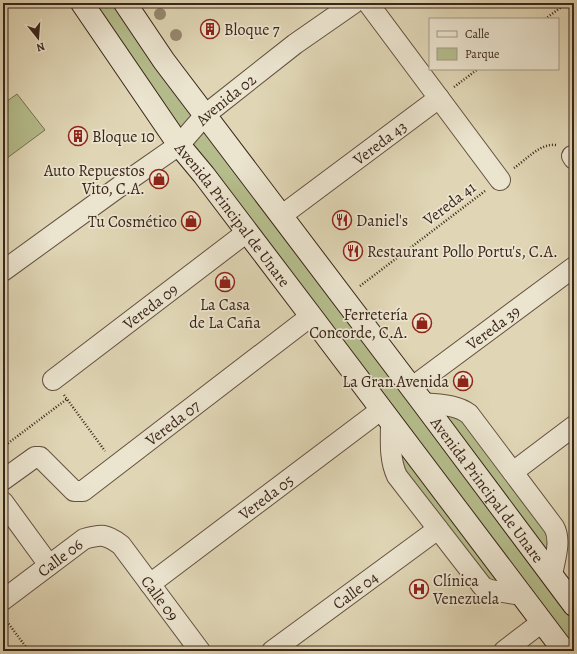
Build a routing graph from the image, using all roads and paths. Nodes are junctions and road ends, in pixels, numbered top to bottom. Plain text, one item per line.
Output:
1 (82, 3) edge
2 (124, 3) edge
3 (354, 3) edge
4 (368, 3) edge
5 (567, 3) edge
6 (546, 18) edge
7 (477, 70) edge
8 (439, 98) junction
9 (205, 115) junction
10 (179, 145) junction
11 (573, 157) edge
12 (500, 180) junction
13 (281, 216) junction
14 (247, 232) junction
15 (574, 267) edge
16 (3, 271) edge
17 (344, 298) junction
18 (312, 316) junction
19 (53, 380) joint
20 (417, 395) junction
21 (66, 399) junction
22 (386, 415) junction
23 (574, 426) edge
24 (3, 447) edge
25 (116, 466) junction
26 (513, 472) junction
27 (3, 480) edge
28 (3, 502) edge
29 (438, 529) junction
30 (121, 545) joint
31 (49, 566) junction
32 (552, 576) junction
33 (150, 584) junction
34 (522, 595) junction
35 (3, 600) edge
36 (574, 606) edge
37 (3, 617) edge
38 (542, 622) junction
39 (193, 649) edge
40 (29, 651) edge
41 (272, 651) edge
42 (504, 651) edge
43 (564, 651) edge

1 - 10 street, Avenida Principal de Unare
2 - 9 street, Avenida Principal de Unare
3 - 9 street, Avenida 02
4 - 8 street
5 - 6 path
7 - 8 path
8 - 12 street
8 - 13 street, Vereda 43
9 - 10 street, Avenida 02
9 - 13 street, Avenida Principal de Unare
10 - 14 street, Avenida Principal de Unare
10 - 16 street, Avenida 02
11 - 12 path, Vereda 41
12 - 17 path, Vereda 41
13 - 17 street, Avenida Principal de Unare
14 - 18 street, Avenida Principal de Unare
14 - 19 street, Vereda 09
15 - 20 street, Vereda 39
17 - 20 street, Avenida Principal de Unare
18 - 22 street, Avenida Principal de Unare
18 - 25 street, Vereda 07
19 - 21 path
20 - 26 street, Avenida Principal de Unare
20 - 32 street, Avenida Principal de Unare
21 - 24 path
21 - 25 path
22 - 29 street
22 - 33 street, Vereda 05
22 - 34 street, Avenida Principal de Unare
23 - 26 street
25 - 27 street, Vereda 07
26 - 32 street, Avenida Principal de Unare
28 - 31 street
29 - 34 street
29 - 41 street, Calle 04
30 - 31 street, Calle 06
30 - 33 street, Calle 09
31 - 35 street, Calle 06
32 - 36 street, Avenida Principal de Unare
33 - 39 street, Calle 09
34 - 38 street, Avenida Principal de Unare
37 - 40 path
38 - 42 street
38 - 43 street, Avenida Principal de Unare

